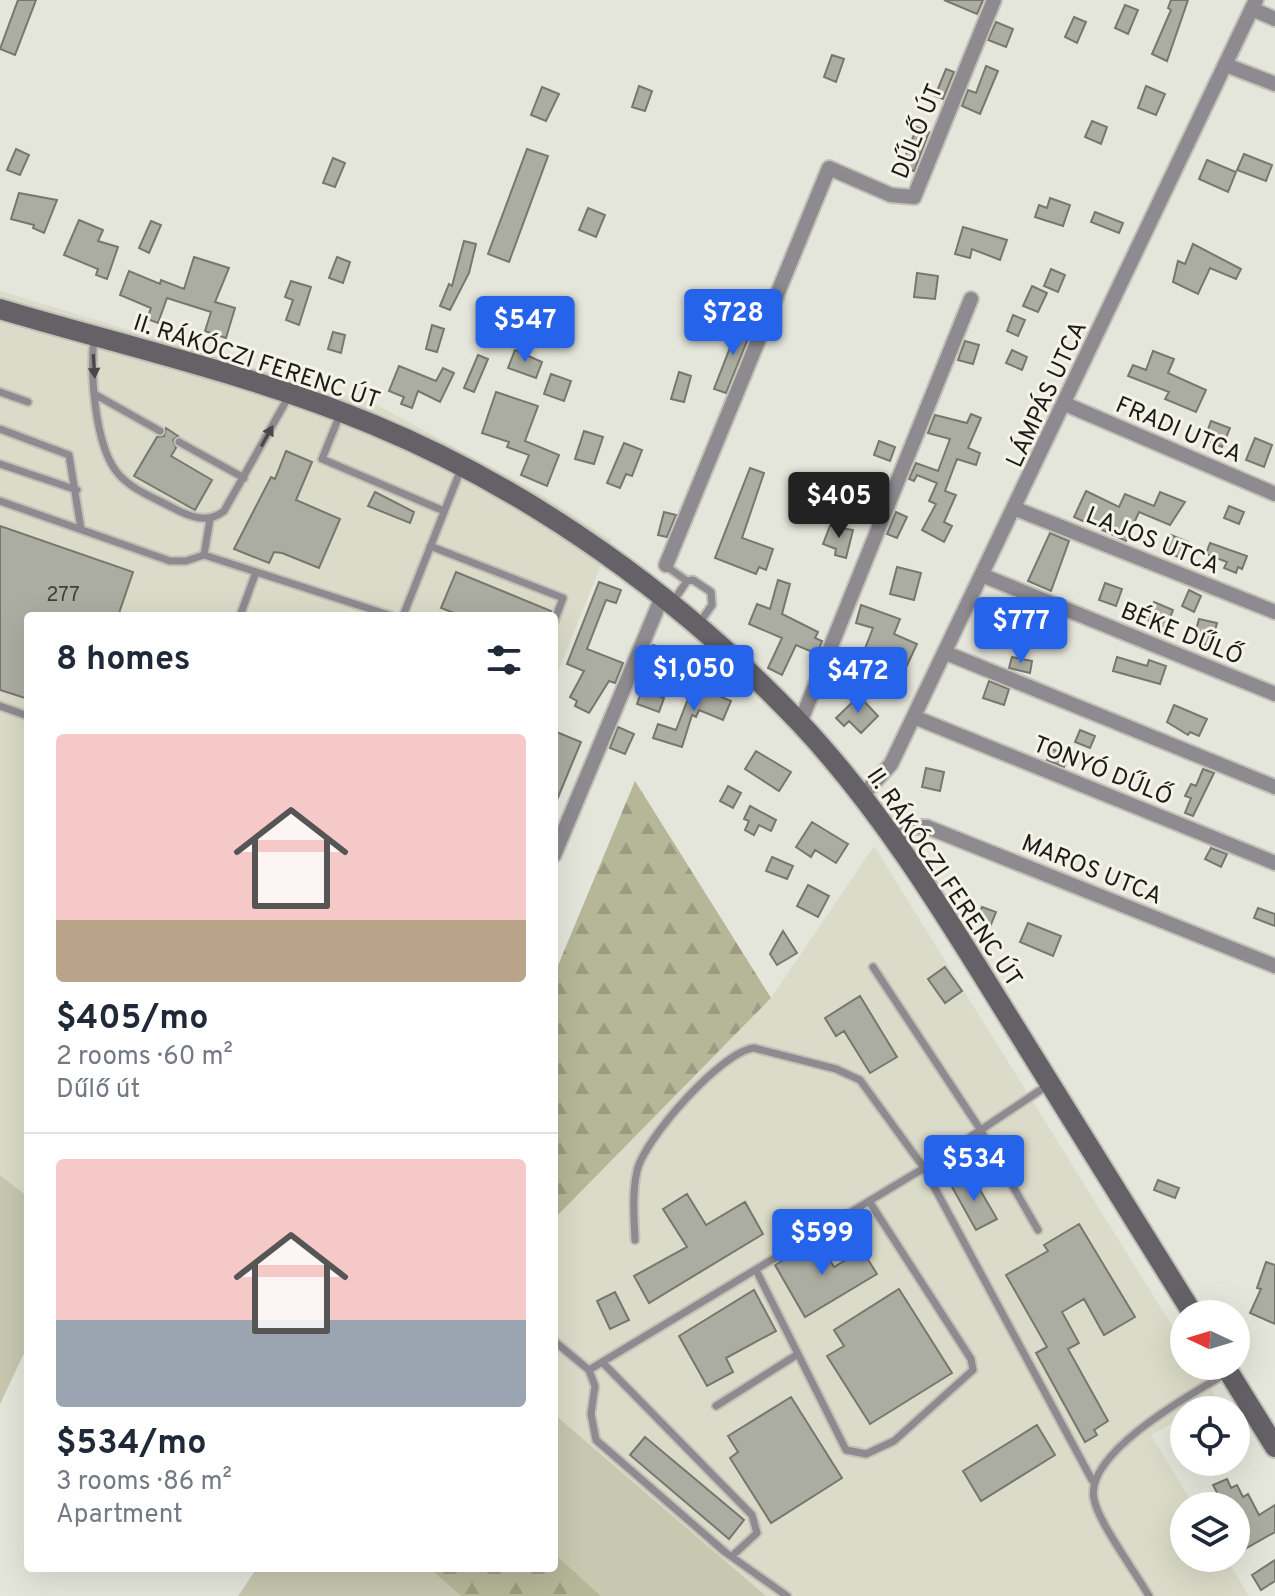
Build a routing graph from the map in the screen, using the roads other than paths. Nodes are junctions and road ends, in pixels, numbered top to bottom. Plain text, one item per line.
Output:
1 (994, 0) edge
2 (1254, 5) edge
3 (1275, 19) edge
4 (1226, 65) junction
5 (1275, 84) edge
6 (971, 299) dead end
7 (0, 309) edge
8 (94, 337) junction
9 (0, 392) edge
10 (290, 394) junction
11 (96, 395) junction
12 (28, 402) dead end
13 (1065, 404) junction
14 (341, 412) junction
15 (0, 429) edge
16 (160, 431) dead end
17 (179, 442) dead end
18 (0, 464) edge
19 (462, 467) junction
20 (244, 478) junction
21 (77, 490) junction
22 (1275, 494) edge
23 (0, 501) edge
24 (1016, 509) junction
25 (444, 511) junction
26 (210, 519) junction
27 (81, 529) junction
28 (430, 546) junction
29 (204, 555) junction
30 (666, 565) joint
31 (256, 572) junction
32 (984, 576) junction
33 (687, 581) junction
34 (667, 601) junction
35 (241, 612) edge
36 (380, 612) edge
37 (405, 612) edge
38 (558, 612) edge
39 (1275, 612) edge
40 (697, 626) junction
41 (946, 653) junction
42 (1275, 694) edge
43 (0, 706) edge
44 (24, 715) edge
45 (914, 717) junction
46 (800, 723) junction
47 (1275, 787) edge
48 (861, 797) junction
49 (894, 839) junction
50 (558, 846) edge
51 (1275, 863) edge
52 (1275, 966) edge
53 (873, 967) dead end
54 (1050, 1084) junction
55 (980, 1129) junction
56 (924, 1168) junction
57 (869, 1201) junction
58 (1038, 1230) dead end
59 (635, 1240) dead end
60 (756, 1270) junction
61 (1184, 1300) edge
62 (558, 1344) edge
63 (798, 1354) junction
64 (602, 1362) junction
65 (589, 1370) junction
66 (1212, 1380) edge
67 (1234, 1380) edge
68 (716, 1406) dead end
69 (1275, 1447) edge
70 (1092, 1480) junction
71 (732, 1556) junction
72 (787, 1596) edge
73 (1149, 1596) edge

1 - 30 street, DŰLŐ ÚT
2 - 3 street
2 - 4 street, LÁMPÁS UTCA
4 - 5 street
4 - 13 street, LÁMPÁS UTCA
6 - 46 street
7 - 8 main road, II. RÁKÓCZI FERENC ÚT
8 - 10 main road, II. RÁKÓCZI FERENC ÚT
8 -> 11 lane
9 - 12 lane
10 - 14 main road, II. RÁKÓCZI FERENC ÚT
20 -> 10 lane
11 - 16 lane
11 - 26 lane
13 - 22 street, FRADI UTCA
13 - 24 street, LÁMPÁS UTCA
14 - 19 main road, II. RÁKÓCZI FERENC ÚT
14 - 25 lane
15 - 21 lane
17 - 20 lane
18 - 21 lane
19 - 25 lane
19 - 34 main road, II. RÁKÓCZI FERENC ÚT
20 - 26 lane
21 - 27 lane
23 - 27 lane
24 - 32 street, LÁMPÁS UTCA
24 - 39 street, LAJOS UTCA
25 - 28 lane
26 - 29 lane
27 - 29 lane
28 - 37 lane
28 - 38 lane
29 - 31 lane
30 - 33 lane
31 - 35 lane
31 - 36 lane
32 - 41 street, LÁMPÁS UTCA
32 - 42 street, BÉKE DŰLŐ
33 - 34 lane
33 - 40 lane
34 - 40 main road, II. RÁKÓCZI FERENC ÚT
34 - 50 street
40 - 46 main road, II. RÁKÓCZI FERENC ÚT
41 - 45 street, LÁMPÁS UTCA
41 - 47 street
43 - 44 lane
45 - 48 street, LÁMPÁS UTCA
45 - 51 street, TONYÓ DŰLŐ
46 - 48 main road, II. RÁKÓCZI FERENC ÚT
48 - 49 main road, II. RÁKÓCZI FERENC ÚT
49 - 52 street, MAROS UTCA
49 - 54 main road, II. RÁKÓCZI FERENC ÚT
53 - 55 lane
54 - 55 lane
54 - 61 main road, II. RÁKÓCZI FERENC ÚT
55 - 56 lane
55 - 58 lane
56 - 57 lane
56 - 59 lane
56 - 70 lane
57 - 60 lane
57 - 63 lane
60 - 63 lane
60 - 64 lane
62 - 65 lane
63 - 68 lane
64 - 65 lane
64 - 71 lane
65 - 71 lane
66 - 70 lane
67 - 69 main road
70 - 73 lane
71 - 72 lane

